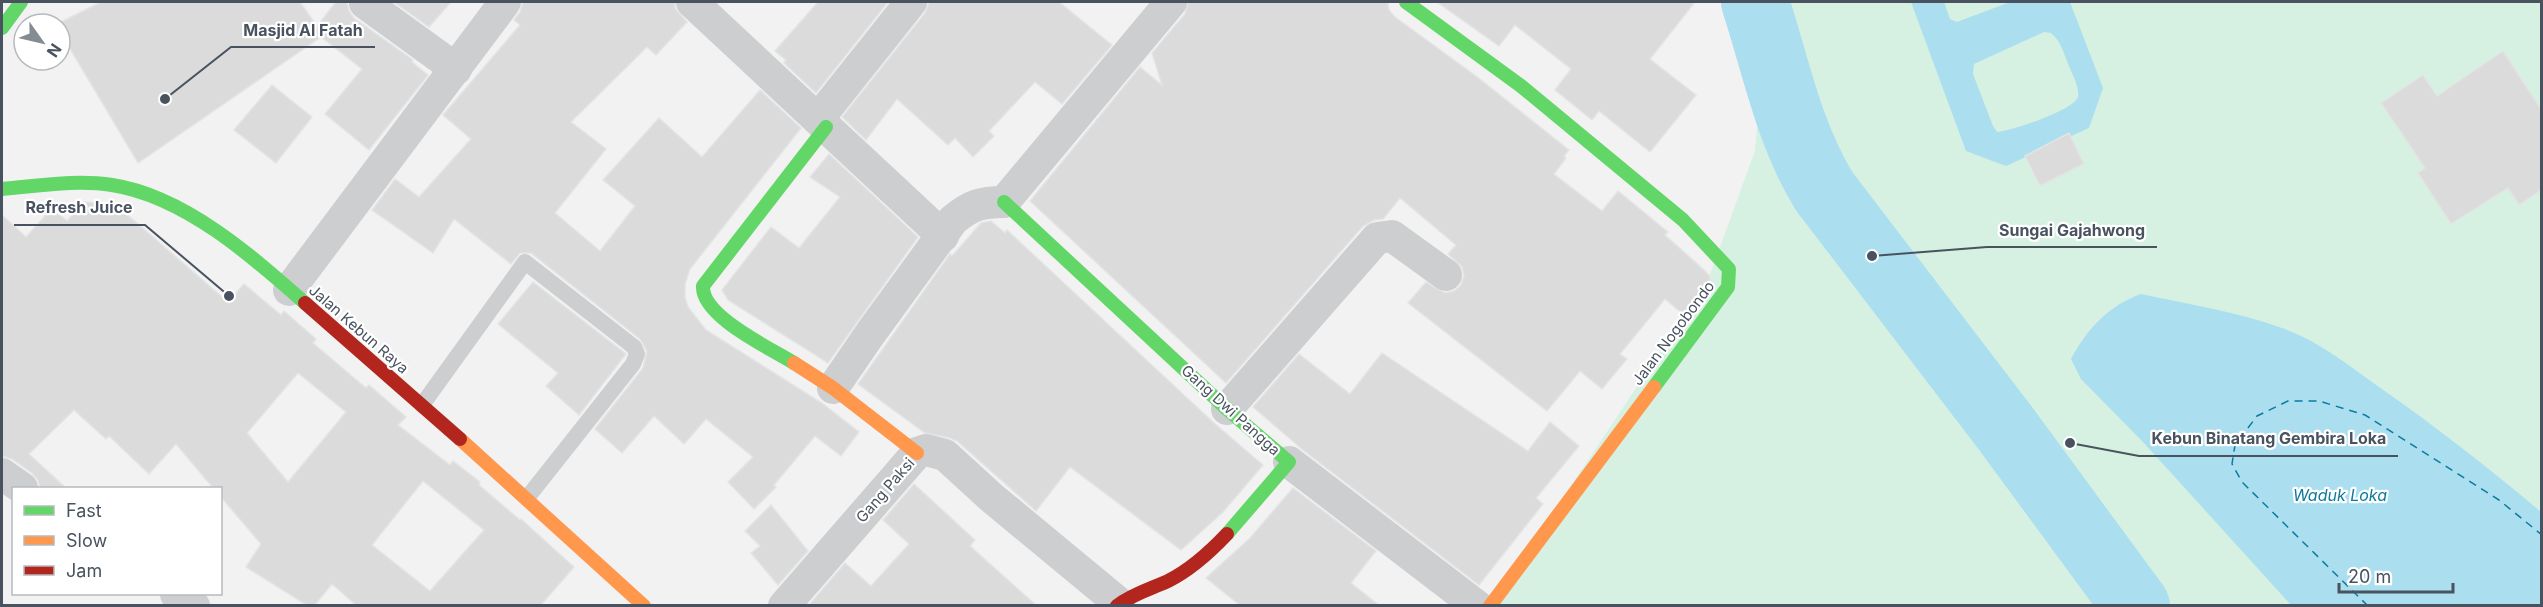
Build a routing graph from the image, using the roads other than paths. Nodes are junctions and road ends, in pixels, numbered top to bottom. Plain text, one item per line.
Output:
1 (21, 2) edge
2 (505, 2) edge
3 (692, 2) edge
4 (911, 2) edge
5 (1171, 2) edge
6 (1406, 2) edge
7 (366, 3) dead end
8 (2, 28) edge
9 (456, 69) junction
10 (822, 123) junction
11 (11, 173) dead end
12 (29, 188) junction
13 (2, 189) edge
14 (1004, 202) junction
15 (943, 236) junction
16 (1446, 275) dead end
17 (289, 290) junction
18 (833, 388) junction
19 (422, 405) junction
20 (1227, 409) junction
21 (917, 453) junction
22 (1289, 462) junction
23 (2, 474) edge
24 (19, 487) edge
25 (527, 498) junction
26 (178, 595) edge
27 (1118, 604) edge
28 (194, 606) edge
29 (644, 606) edge
30 (784, 606) edge
31 (1477, 606) edge
32 (1490, 606) edge

1 - 8 street
2 - 9 street
3 - 10 street
4 - 10 street
5 - 14 street
6 - 32 street, Jalan Nogobondo
7 - 9 street
9 - 17 street
10 - 15 street
10 - 18 street, Gang Paksi
11 - 12 street
12 - 13 street, Jalan Kebun Raya
12 - 17 street, Jalan Kebun Raya
14 - 15 street
14 - 20 street, Gang Dwi Pangga
15 - 18 street
16 - 20 street
17 - 19 street, Jalan Kebun Raya
18 - 21 street, Gang Paksi
19 - 25 street, Jalan Kebun Raya
19 - 25 lane
20 - 22 street, Gang Dwi Pangga
21 - 27 street, Gang Dwi Pangga
21 - 30 street, Gang Paksi
22 - 27 street, Gang Dwi Pangga
22 - 31 street
23 - 24 street
25 - 29 street, Jalan Kebun Raya
26 - 28 street

